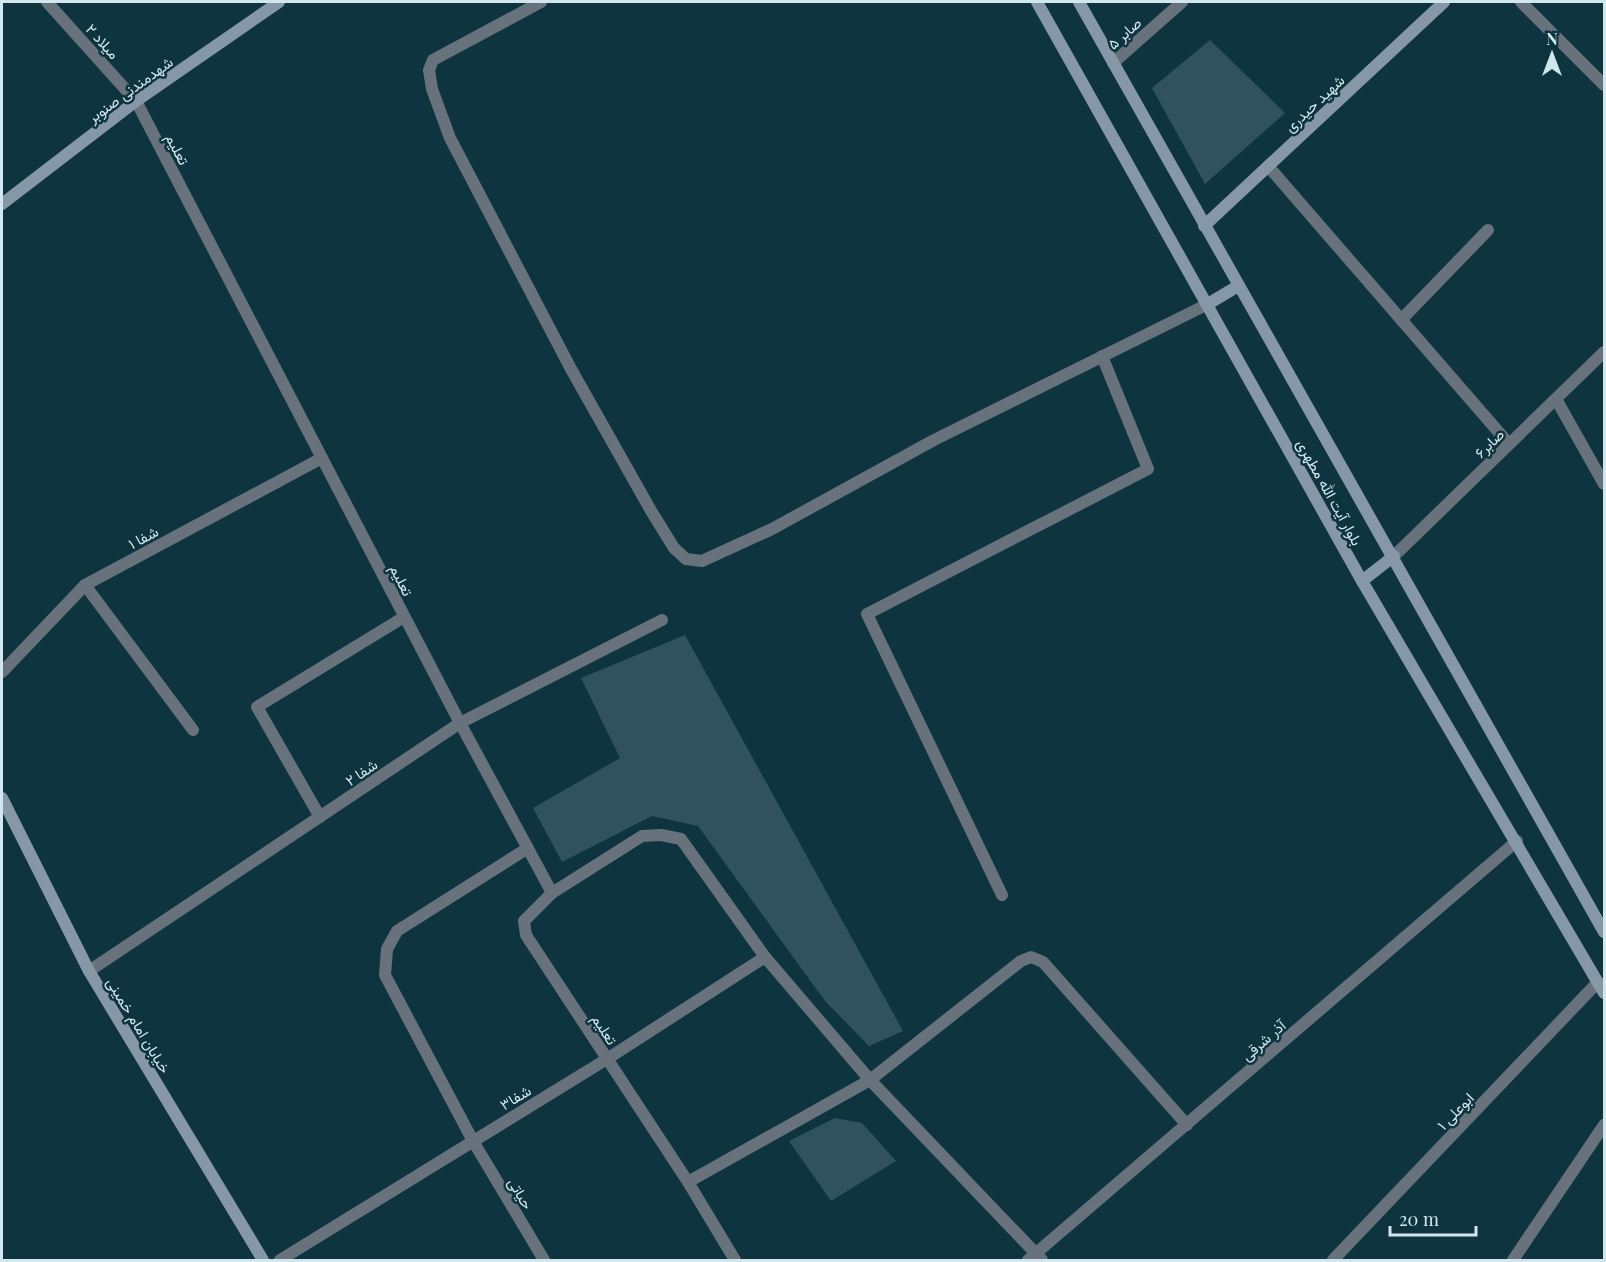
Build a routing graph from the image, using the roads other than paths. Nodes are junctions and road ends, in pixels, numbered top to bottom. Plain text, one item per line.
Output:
1 (47, 2) edge
2 (279, 2) edge
3 (541, 2) edge
4 (1037, 2) edge
5 (1078, 2) edge
6 (1182, 2) edge
7 (1444, 2) edge
8 (1521, 2) edge
9 (1113, 63) junction
10 (1605, 85) edge
11 (136, 101) junction
12 (1268, 166) junction
13 (2, 204) edge
14 (1204, 226) junction
15 (1488, 230) dead end
16 (1238, 286) junction
17 (1208, 304) junction
18 (1401, 320) junction
19 (1605, 352) edge
20 (1102, 356) junction
21 (1556, 399) junction
22 (1509, 444) junction
23 (322, 458) junction
24 (1605, 484) edge
25 (1394, 556) junction
26 (1362, 581) junction
27 (85, 585) junction
28 (404, 617) junction
29 (662, 620) dead end
30 (2, 672) edge
31 (460, 723) junction
32 (193, 730) dead end
33 (2, 798) edge
34 (320, 817) junction
35 (1517, 841) junction
36 (528, 848) junction
37 (552, 893) junction
38 (1002, 896) dead end
39 (1605, 932) edge
40 (765, 957) junction
41 (89, 971) junction
42 (1601, 987) edge
43 (607, 1059) junction
44 (870, 1080) junction
45 (1186, 1125) junction
46 (1605, 1125) edge
47 (472, 1141) junction
48 (688, 1182) junction
49 (1035, 1258) edge
50 (263, 1260) edge
51 (280, 1260) edge
52 (544, 1260) edge
53 (735, 1260) edge
54 (1333, 1260) edge
55 (1514, 1260) edge

1 - 11 street, میلاد ۲
2 - 11 street, شهدمندنی صنوبر
3 - 20 street
4 - 17 street, بلوار آیت الله مطهری
5 - 9 street, بلوار آیت الله مطهری
6 - 9 street, صابر ۵
7 - 12 street, شهید حیدری
8 - 10 street
9 - 14 street, بلوار آیت الله مطهری
11 - 13 street, شهدمندنی صنوبر
11 - 23 street, تعلیم
12 - 14 street, شهید حیدری
12 - 18 street
14 - 16 street, بلوار آیت الله مطهری
15 - 18 street
16 - 17 street
16 - 25 street, بلوار آیت الله مطهری
17 - 20 street
17 - 26 street, بلوار آیت الله مطهری
18 - 22 street
19 - 21 street, صابر۶
20 - 38 street
21 - 22 street, صابر۶
21 - 24 street
22 - 25 street, صابر۶
23 - 27 street, شفا ۱
23 - 28 street, تعلیم
25 - 26 street
25 - 39 street, بلوار آیت الله مطهری
26 - 35 street, بلوار آیت الله مطهری
27 - 30 street, شفا ۱
27 - 32 street
28 - 31 street, تعلیم
28 - 34 street
29 - 31 street, شفا ۲
31 - 34 street, شفا ۲
31 - 36 street, تعلیم
33 - 41 street, خیابان امام خمینی
34 - 41 street, شفا ۲
35 - 42 street, بلوار آیت الله مطهری
35 - 45 street, آذر شرقی
36 - 37 street, تعلیم
36 - 47 street, حیاتی
37 - 40 street
37 - 43 street, تعلیم
40 - 43 street, شفا۳
40 - 44 street
41 - 50 street, خیابان امام خمینی
42 - 54 street, ابوعلی ۱
43 - 47 street, شفا۳
43 - 48 street, تعلیم
44 - 45 street
44 - 48 street
44 - 49 street
45 - 49 street, آذر شرقی
46 - 55 street
47 - 51 street, شفا۳
47 - 52 street, حیاتی
48 - 53 street, تعلیم

